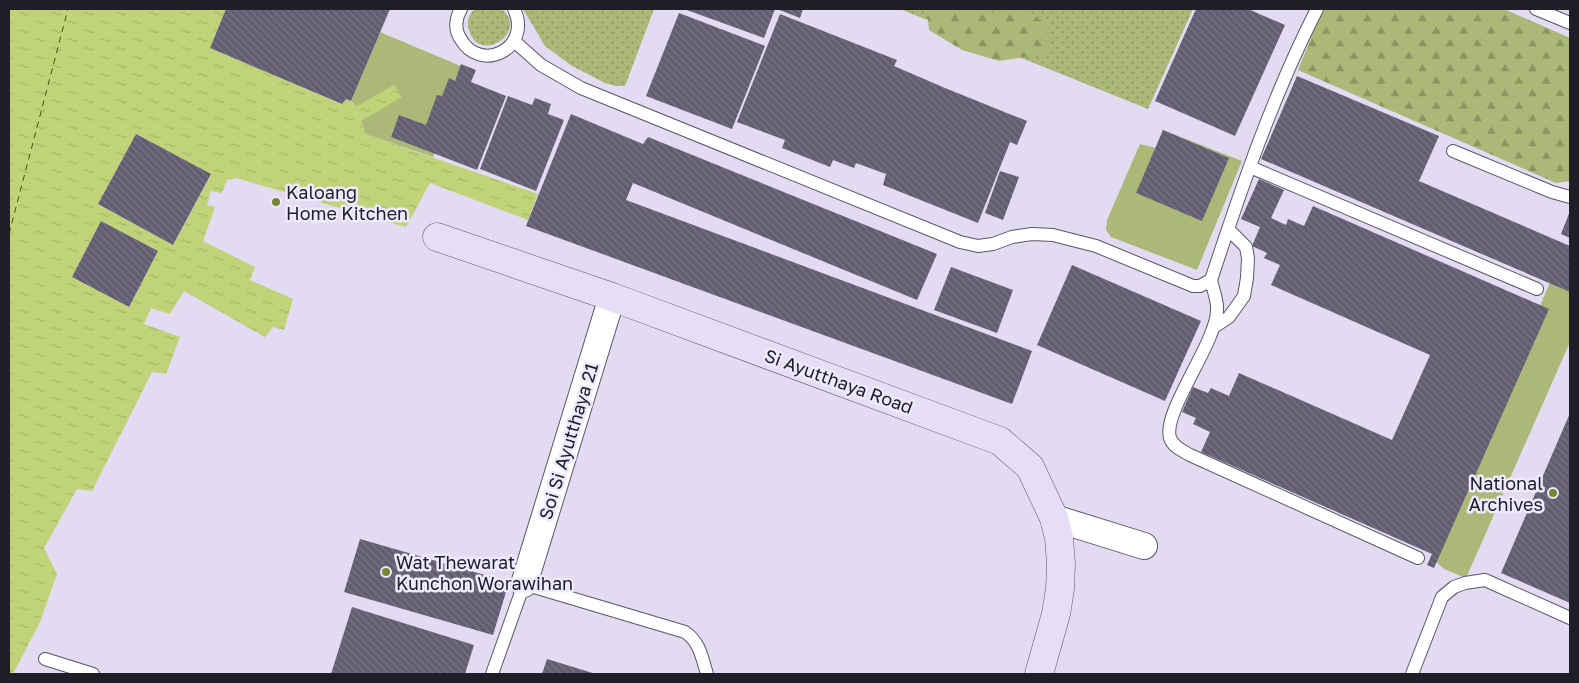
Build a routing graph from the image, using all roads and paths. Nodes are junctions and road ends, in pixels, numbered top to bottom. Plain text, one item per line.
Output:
1 (461, 9) edge
2 (514, 9) edge
3 (1317, 9) edge
4 (1536, 9) edge
5 (1570, 23) edge
6 (514, 41) junction
7 (1453, 151) dead end
8 (1250, 166) junction
9 (1570, 197) edge
10 (1228, 229) junction
11 (437, 237) dead end
12 (1211, 280) junction
13 (1537, 289) dead end
14 (612, 297) junction
15 (1214, 327) junction
16 (1054, 518) junction
17 (1144, 546) dead end
18 (1418, 558) dead end
19 (524, 584) junction
20 (1570, 618) edge
21 (45, 659) dead end
22 (93, 674) edge
23 (492, 674) edge
24 (706, 674) edge
25 (1039, 674) edge
26 (1412, 674) edge

1 - 6 lane
2 - 6 lane
3 - 8 lane
4 - 5 lane
6 - 12 lane
7 - 9 lane
8 - 10 lane
8 - 13 lane
10 - 12 lane
10 - 15 lane
11 - 14 street, Si Ayutthaya Road
12 - 15 lane
14 - 16 street, Si Ayutthaya Road
14 - 19 street, Soi Si Ayutthaya 21
15 - 18 lane
16 - 17 street
16 - 25 street, Si Ayutthaya Road
19 - 23 lane
19 - 24 lane
20 - 26 lane
21 - 22 lane

